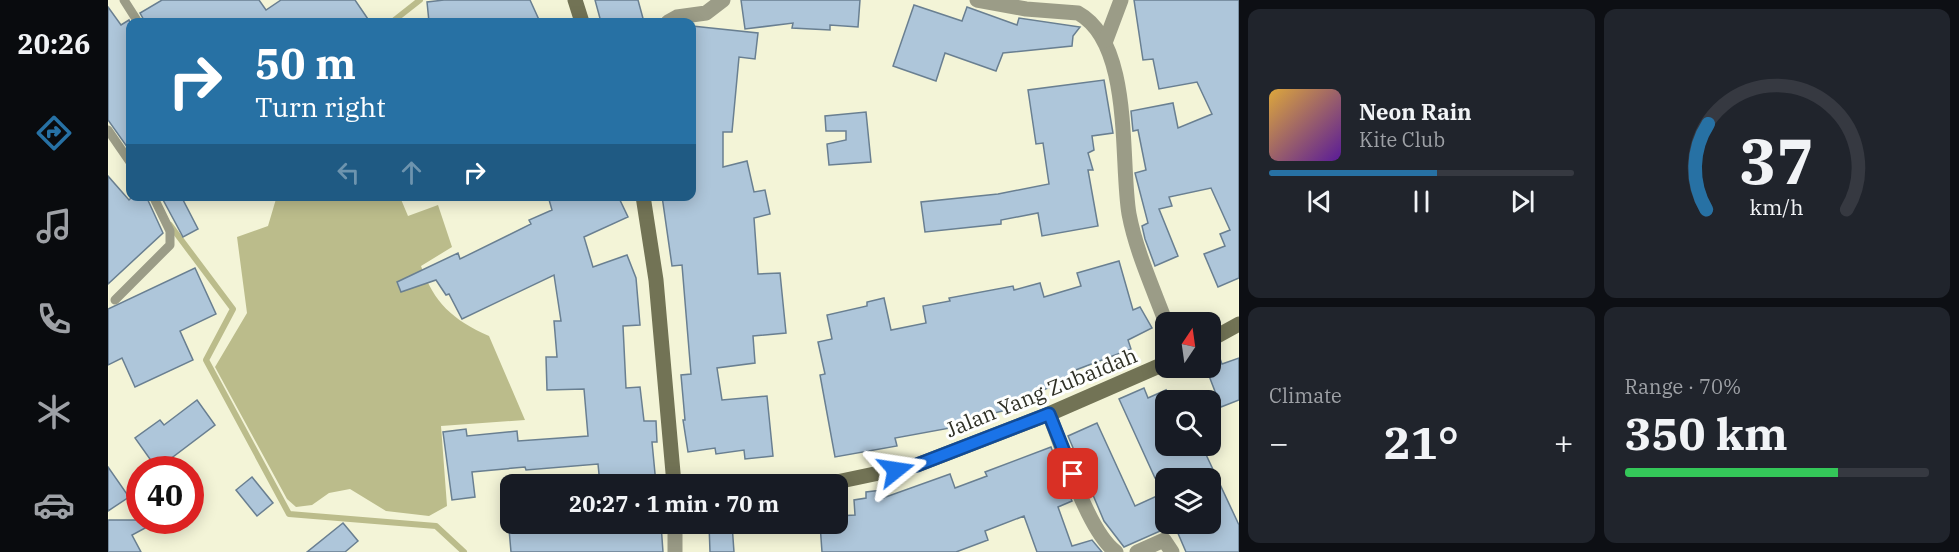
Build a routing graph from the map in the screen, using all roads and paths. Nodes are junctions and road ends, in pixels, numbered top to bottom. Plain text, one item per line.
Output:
1 (124, 0) edge
2 (574, 0) edge
3 (723, 0) edge
4 (976, 0) edge
5 (1121, 0) edge
6 (135, 18) edge
7 (581, 18) edge
8 (675, 18) edge
9 (1106, 40) junction
10 (108, 130) edge
11 (126, 156) edge
12 (155, 201) edge
13 (644, 201) edge
14 (115, 300) dead end
15 (1162, 312) edge
16 (1239, 324) edge
17 (1221, 334) edge
18 (1155, 368) edge
19 (1049, 414) junction
20 (673, 474) edge
21 (848, 480) edge
22 (675, 534) edge
23 (675, 552) edge
24 (1116, 552) edge
25 (1137, 552) edge
26 (1172, 552) edge

1 - 6 lane
2 - 7 street
3 - 8 street
4 - 9 street
5 - 9 street
9 - 15 street
10 - 11 lane
12 - 14 lane
13 - 20 street
16 - 17 street
18 - 19 street, Jalan Yang Zubaidah
19 - 21 street, Jalan Yang Zubaidah
19 - 24 street
22 - 23 street
25 - 26 street

